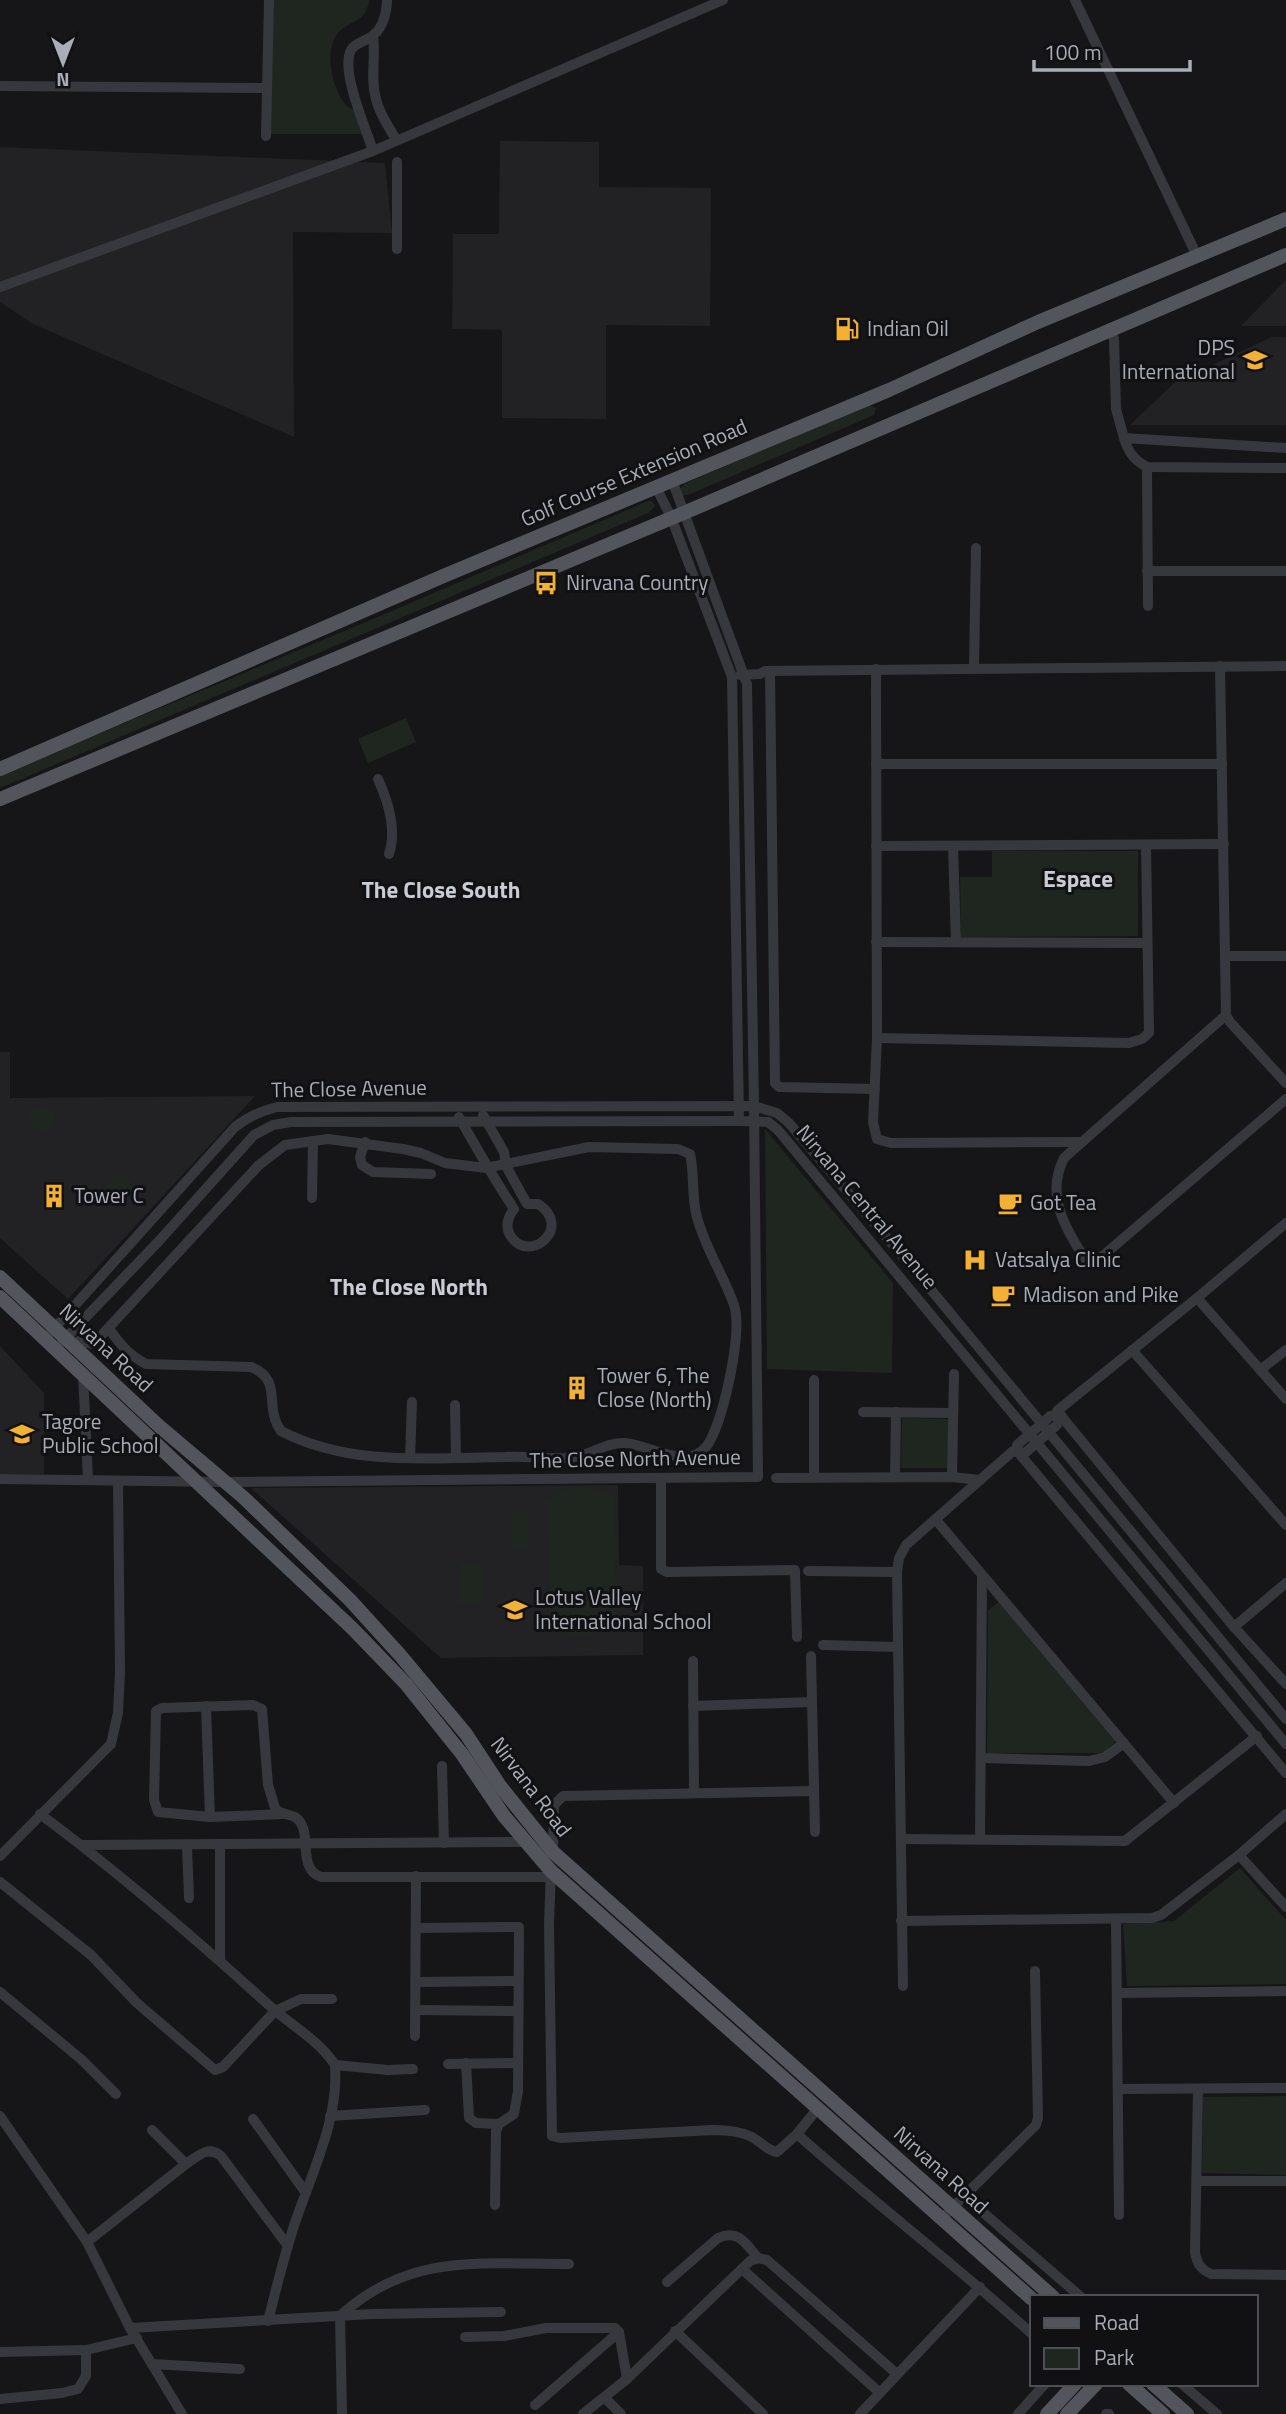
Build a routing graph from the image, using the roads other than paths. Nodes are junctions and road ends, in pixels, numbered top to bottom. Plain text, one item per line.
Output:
1 (269, 0) edge
2 (387, 0) edge
3 (723, 0) edge
4 (1075, 0) edge
5 (373, 36) junction
6 (0, 86) edge
7 (266, 88) junction
8 (266, 136) dead end
9 (397, 140) junction
10 (373, 151) junction
11 (397, 162) dead end
12 (1286, 219) edge
13 (397, 249) dead end
14 (1286, 255) edge
15 (1197, 256) junction
16 (0, 287) edge
17 (1110, 328) junction
18 (1124, 438) junction
19 (1286, 448) edge
20 (1147, 467) junction
21 (1286, 468) edge
22 (673, 480) junction
23 (656, 487) junction
24 (686, 512) junction
25 (671, 517) junction
26 (976, 548) dead end
27 (1147, 571) junction
28 (1286, 571) edge
29 (1147, 606) dead end
30 (1220, 666) junction
31 (1286, 666) edge
32 (974, 668) junction
33 (876, 669) junction
34 (729, 670) junction
35 (744, 670) junction
36 (768, 671) junction
37 (876, 764) junction
38 (1222, 764) junction
39 (0, 769) edge
40 (378, 779) dead end
41 (0, 799) edge
42 (1224, 844) junction
43 (1146, 845) junction
44 (876, 846) junction
45 (953, 846) junction
46 (389, 854) dead end
47 (876, 942) junction
48 (956, 942) junction
49 (1146, 943) junction
50 (1225, 956) junction
51 (1286, 956) edge
52 (1226, 1015) junction
53 (877, 1038) junction
54 (1286, 1083) edge
55 (876, 1089) junction
56 (1286, 1099) edge
57 (454, 1106) junction
58 (739, 1106) junction
59 (754, 1106) junction
60 (323, 1107) junction
61 (374, 1107) junction
62 (478, 1107) junction
63 (265, 1110) junction
64 (461, 1121) junction
65 (485, 1121) junction
66 (739, 1121) junction
67 (323, 1122) junction
68 (374, 1122) junction
69 (755, 1122) junction
70 (273, 1125) junction
71 (313, 1141) junction
72 (365, 1142) junction
73 (1082, 1142) junction
74 (506, 1166) junction
75 (486, 1168) junction
76 (431, 1174) dead end
77 (312, 1198) dead end
78 (1286, 1223) edge
79 (0, 1277) edge
80 (0, 1297) edge
81 (1197, 1298) junction
82 (109, 1329) junction
83 (65, 1337) junction
84 (50, 1345) junction
85 (1132, 1350) junction
86 (1286, 1350) edge
87 (1260, 1370) junction
88 (83, 1373) junction
89 (954, 1374) dead end
90 (814, 1380) dead end
91 (1286, 1399) edge
92 (412, 1402) dead end
93 (455, 1405) dead end
94 (863, 1412) dead end
95 (896, 1412) junction
96 (953, 1413) junction
97 (1061, 1415) junction
98 (1045, 1429) junction
99 (1034, 1438) junction
100 (1018, 1452) junction
101 (456, 1457) junction
102 (410, 1458) junction
103 (814, 1477) junction
104 (895, 1477) junction
105 (953, 1477) junction
106 (661, 1478) junction
107 (776, 1478) dead end
108 (0, 1479) edge
109 (88, 1480) junction
110 (118, 1480) junction
111 (980, 1480) junction
112 (198, 1481) junction
113 (223, 1482) junction
114 (937, 1521) junction
115 (1286, 1525) edge
116 (808, 1571) dead end
117 (897, 1572) junction
118 (982, 1575) junction
119 (1286, 1583) edge
120 (1234, 1627) junction
121 (797, 1637) dead end
122 (823, 1645) dead end
123 (897, 1647) junction
124 (811, 1656) dead end
125 (693, 1661) dead end
126 (1286, 1684) edge
127 (1286, 1697) edge
128 (812, 1702) junction
129 (206, 1706) junction
130 (693, 1706) junction
131 (1282, 1712) edge
132 (1266, 1720) junction
133 (1257, 1736) junction
134 (1124, 1743) junction
135 (1286, 1744) edge
136 (982, 1758) junction
137 (442, 1766) dead end
138 (1286, 1773) edge
139 (814, 1791) junction
140 (694, 1792) junction
141 (1174, 1802) junction
142 (40, 1814) junction
143 (284, 1814) junction
144 (1286, 1814) edge
145 (210, 1817) junction
146 (815, 1832) dead end
147 (901, 1839) junction
148 (980, 1839) junction
149 (525, 1842) junction
150 (444, 1843) junction
151 (306, 1844) junction
152 (83, 1845) junction
153 (187, 1846) junction
154 (220, 1846) junction
155 (553, 1852) junction
156 (1239, 1855) junction
157 (0, 1856) edge
158 (551, 1874) junction
159 (416, 1876) junction
160 (0, 1882) edge
161 (189, 1898) dead end
162 (1286, 1907) edge
163 (1116, 1920) junction
164 (901, 1921) junction
165 (416, 1928) junction
166 (220, 1961) junction
167 (1035, 1971) dead end
168 (517, 1981) junction
169 (416, 1982) junction
170 (903, 1986) dead end
171 (1286, 1991) edge
172 (0, 1992) edge
173 (1117, 1993) junction
174 (332, 1999) dead end
175 (416, 2010) junction
176 (275, 2011) junction
177 (517, 2011) junction
178 (415, 2036) dead end
179 (466, 2063) junction
180 (518, 2063) junction
181 (448, 2064) dead end
182 (335, 2065) junction
183 (413, 2069) dead end
184 (1286, 2088) edge
185 (1118, 2089) junction
186 (1198, 2089) junction
187 (116, 2094) dead end
188 (818, 2108) junction
189 (425, 2110) dead end
190 (0, 2116) edge
191 (330, 2116) junction
192 (253, 2119) dead end
193 (499, 2124) junction
194 (152, 2130) dead end
195 (797, 2134) junction
196 (186, 2164) junction
197 (1286, 2180) edge
198 (1197, 2181) junction
199 (306, 2193) junction
200 (963, 2195) junction
201 (495, 2205) dead end
202 (946, 2213) junction
203 (1119, 2215) dead end
204 (87, 2242) junction
205 (288, 2246) junction
206 (758, 2258) junction
207 (569, 2264) dead end
208 (742, 2269) junction
209 (1286, 2275) edge
210 (667, 2282) dead end
211 (980, 2287) junction
212 (1050, 2295) edge
213 (1079, 2295) edge
214 (1030, 2297) edge
215 (501, 2312) dead end
216 (340, 2316) junction
217 (268, 2321) junction
218 (675, 2331) junction
219 (619, 2332) junction
220 (1030, 2332) edge
221 (134, 2333) junction
222 (465, 2337) dead end
223 (86, 2350) junction
224 (0, 2352) edge
225 (152, 2364) junction
226 (240, 2369) dead end
227 (897, 2374) junction
228 (627, 2379) junction
229 (1043, 2386) edge
230 (1073, 2386) edge
231 (1094, 2386) edge
232 (1131, 2386) edge
233 (1155, 2386) edge
234 (1184, 2386) edge
235 (880, 2393) junction
236 (0, 2399) edge
237 (605, 2399) junction
238 (535, 2405) dead end
239 (182, 2414) edge
240 (342, 2414) edge
241 (583, 2414) edge
242 (621, 2414) edge
243 (763, 2414) edge
244 (860, 2414) edge
245 (1018, 2414) edge
246 (1047, 2414) edge
247 (1067, 2414) edge
248 (1163, 2414) edge
249 (1187, 2414) edge
250 (1217, 2414) edge

1 - 7 street
2 - 5 street
3 - 9 street
4 - 15 street
5 - 9 street
5 - 10 street
6 - 7 street
7 - 8 street
9 - 10 street
10 - 16 street
11 - 13 street
12 - 15 main road, Golf Course Extension Road
14 - 17 main road
15 - 22 main road, Golf Course Extension Road
17 - 18 street
17 - 24 main road
18 - 19 street
18 - 20 street
20 - 21 street
20 - 27 street
22 - 23 main road, Golf Course Extension Road
22 - 24 street
23 - 25 street
23 - 39 main road, Golf Course Extension Road
24 - 25 main road
24 - 35 street
25 - 34 street
25 - 41 main road
26 - 32 street
27 - 28 street
27 - 29 street
30 - 31 street
30 - 32 street
30 - 38 street
32 - 33 street
33 - 36 street
33 - 37 street
34 - 35 street
34 - 58 street
35 - 36 street
35 - 59 street
36 - 55 street
37 - 38 street
37 - 44 street
38 - 42 street
40 - 46 street
42 - 43 street
42 - 50 street
43 - 45 street
43 - 49 street
44 - 45 street
44 - 47 street
45 - 48 street
47 - 48 street
47 - 53 street
48 - 49 street
49 - 53 street
50 - 51 street
50 - 52 street
52 - 54 street
52 - 73 street
53 - 55 street
55 - 73 street
56 - 73 street
57 - 61 street, The Close Avenue
57 - 62 street, The Close Avenue
57 - 64 street
58 - 59 street, The Close Avenue
58 - 62 street, The Close Avenue
58 - 66 street
59 - 69 street
59 - 98 street, Nirvana Central Avenue
60 - 61 street, The Close Avenue
60 - 63 street, The Close Avenue
60 - 67 street
61 - 68 street
62 - 65 street
63 - 70 street
63 - 83 street, The Close Avenue
64 - 65 street, The Close Avenue
64 - 68 street, The Close Avenue
64 - 75 street
65 - 66 street, The Close Avenue
65 - 74 street
66 - 69 street, Nirvana Central Avenue
67 - 68 street, The Close Avenue
67 - 70 street, The Close Avenue
69 - 99 street, Nirvana Central Avenue
69 - 106 street, The Close North Avenue
70 - 83 street, The Close Avenue
71 - 72 street
71 - 77 street
71 - 82 street
72 - 75 street
72 - 76 street
74 - 75 street
74 - 75 street
74 - 101 street
78 - 81 street
79 - 83 main road, Nirvana Road
80 - 84 main road, Nirvana Road
81 - 85 street
81 - 87 street
82 - 83 street
82 - 102 street
83 - 84 street, The Close Avenue
83 - 113 main road, Nirvana Road
84 - 88 main road, Nirvana Road
85 - 97 street
85 - 115 street
86 - 87 street
87 - 91 street
88 - 109 street
88 - 112 main road, Nirvana Road
89 - 96 street
90 - 103 street
92 - 102 street
93 - 101 street
94 - 95 street
95 - 96 street
95 - 104 street
96 - 105 street
97 - 98 street
97 - 120 street
98 - 99 street
98 - 131 street, Nirvana Central Avenue
99 - 100 street
99 - 132 street, Nirvana Central Avenue
100 - 111 street
100 - 133 street
101 - 102 street
103 - 104 street
103 - 107 street
104 - 105 street
105 - 111 street
106 - 113 street, The Close North Avenue
106 - 121 street
108 - 109 street, The Close North Avenue
109 - 110 street, The Close North Avenue
110 - 112 street, The Close North Avenue
110 - 142 street
111 - 114 street
112 - 113 street, The Close North Avenue
112 - 149 main road, Nirvana Road
113 - 155 main road, Nirvana Road
114 - 117 street
114 - 118 street
116 - 117 street
117 - 123 street
118 - 134 street
118 - 136 street
119 - 120 street
120 - 126 street
122 - 123 street
123 - 147 street
124 - 128 street
125 - 130 street
127 - 131 street
128 - 130 street
128 - 139 street
129 - 143 street
129 - 145 street
129 - 145 street
130 - 140 street
131 - 132 street
132 - 135 street, Nirvana Central Avenue
133 - 138 street
133 - 141 street
134 - 136 street
134 - 141 street
136 - 148 street
137 - 150 street
139 - 140 street
139 - 146 street
140 - 155 street
141 - 148 street
142 - 152 street
142 - 157 street
143 - 145 street
143 - 151 street
144 - 156 street
147 - 148 street
147 - 164 street
149 - 150 street
149 - 158 main road, Nirvana Road
150 - 151 street
151 - 154 street
151 - 159 street
152 - 153 street
152 - 166 street
153 - 154 street
153 - 161 street
154 - 166 street
155 - 158 street
155 - 202 main road, Nirvana Road
156 - 162 street
156 - 163 street
158 - 159 street
158 - 188 main road, Nirvana Road
158 - 195 street
159 - 165 street
160 - 176 street
163 - 164 street
163 - 173 street
164 - 170 street
165 - 168 street
165 - 169 street
166 - 176 street
167 - 200 street
168 - 169 street
168 - 177 street
169 - 175 street
171 - 173 street
172 - 187 street
173 - 185 street
174 - 176 street
175 - 177 street
175 - 178 street
176 - 182 street
177 - 180 street
179 - 180 street
179 - 181 street
179 - 193 street
180 - 193 street
182 - 183 street
182 - 191 street
184 - 186 street
185 - 186 street
185 - 203 street
186 - 198 street
188 - 195 street
188 - 202 main road, Nirvana Road
189 - 191 street
190 - 204 street
191 - 199 street
192 - 199 street
193 - 201 street
194 - 196 street
195 - 211 street
196 - 204 street
196 - 205 street
197 - 198 street
198 - 209 street
199 - 205 street
200 - 202 street
200 - 213 street
202 - 212 main road, Nirvana Road
202 - 214 main road, Nirvana Road
204 - 221 street
205 - 217 street
206 - 208 street
206 - 210 street
206 - 227 street
207 - 216 street
208 - 218 street
208 - 235 street
211 - 220 street
211 - 227 street
215 - 216 street
216 - 217 street
216 - 240 street
217 - 221 street
218 - 228 street
218 - 243 street
219 - 222 street
219 - 228 street
219 - 238 street
221 - 223 street
221 - 225 street
223 - 224 street
223 - 236 street
225 - 226 street
225 - 239 street
227 - 235 street
228 - 237 street
229 - 245 street
230 - 246 main road
231 - 247 main road
232 - 248 main road
233 - 249 main road
234 - 250 street
235 - 244 street
237 - 241 street
237 - 242 street

